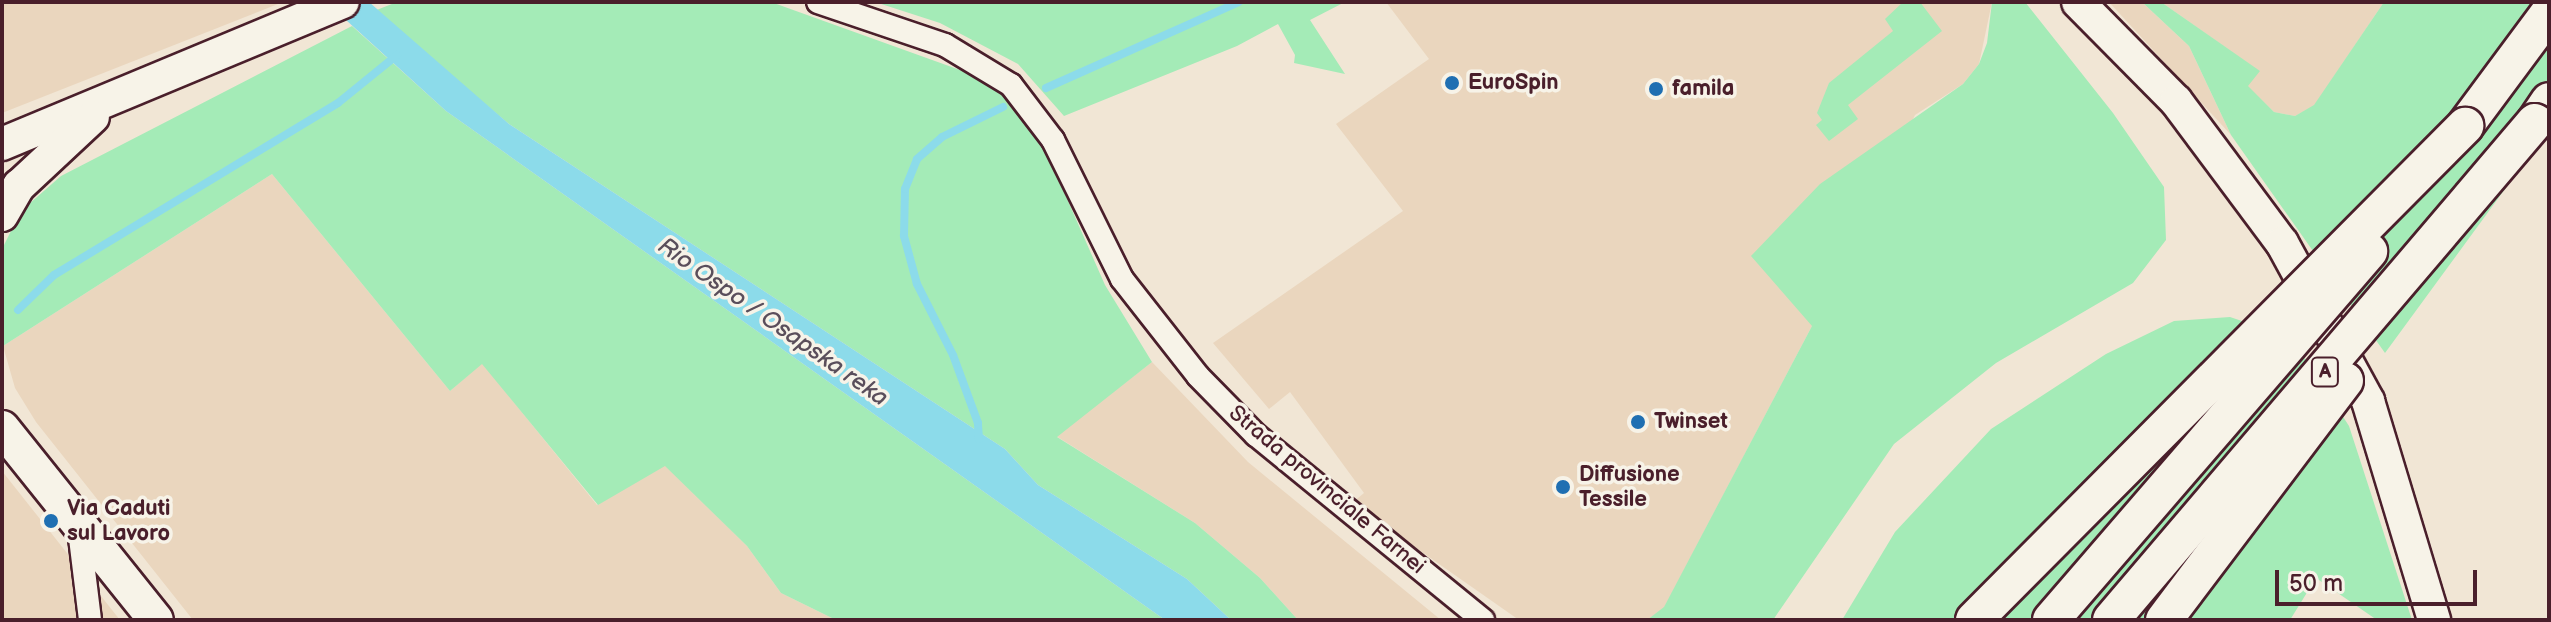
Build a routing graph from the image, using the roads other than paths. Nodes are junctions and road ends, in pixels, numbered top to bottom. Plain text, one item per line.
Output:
1 (818, 2) edge
2 (2078, 2) edge
3 (334, 6) edge
4 (2549, 13) edge
5 (114, 99) junction
6 (2542, 111) edge
7 (2465, 126) junction
8 (2, 144) edge
9 (2, 215) edge
10 (2, 401) edge
11 (12, 440) edge
12 (77, 521) junction
13 (90, 620) edge
14 (156, 620) edge
15 (1483, 620) edge
16 (1974, 620) edge
17 (2051, 620) edge
18 (2111, 620) edge
19 (2164, 620) edge
20 (2434, 620) edge

1 - 15 street, Strada provinciale Farnei
2 - 20 main road
3 - 5 main road
4 - 7 highway, A
5 - 8 main road
5 - 9 main road
6 - 18 highway, A, bridge
6 - 19 highway, bridge
7 - 16 highway, bridge
7 - 17 highway, A, bridge
10 - 11 main road
11 - 12 main road
12 - 13 street
12 - 14 main road

